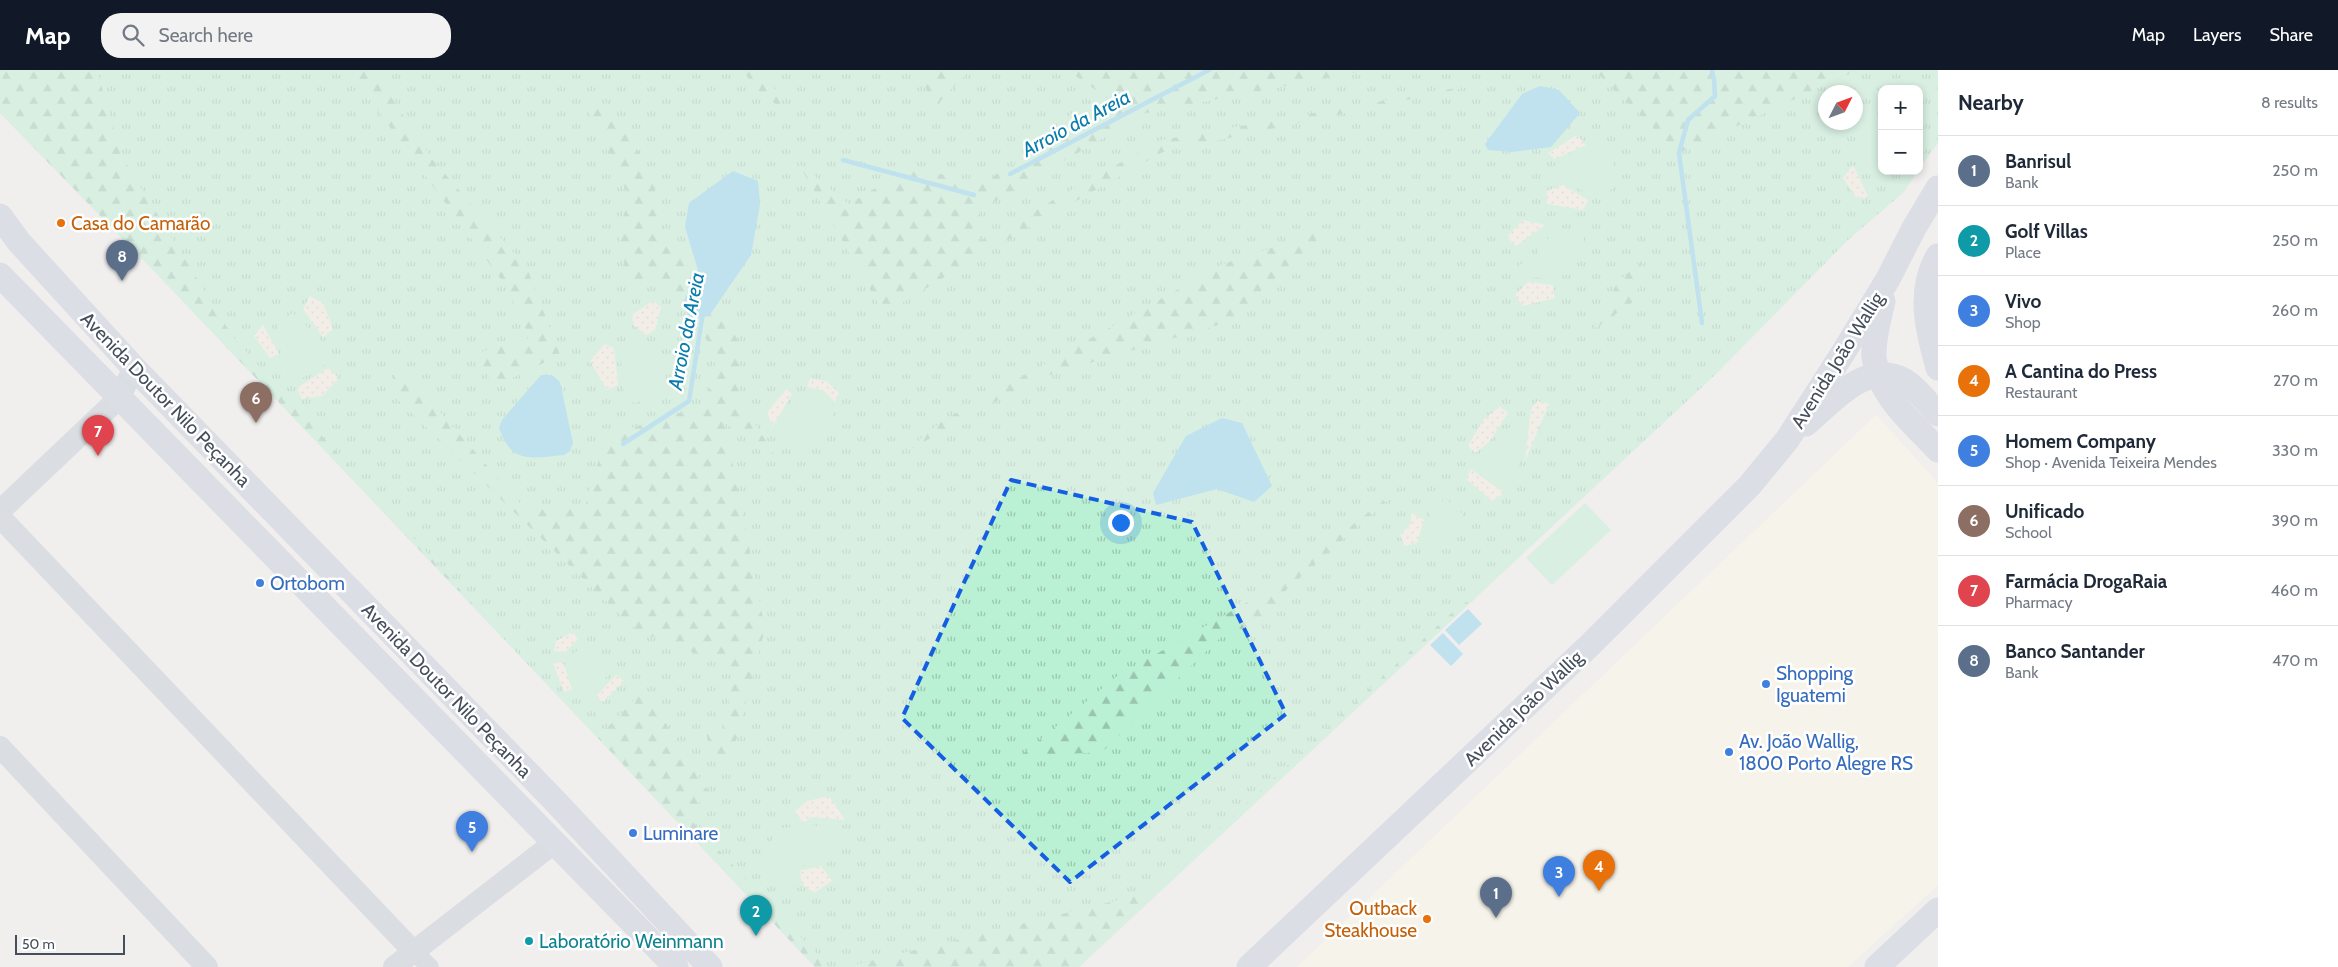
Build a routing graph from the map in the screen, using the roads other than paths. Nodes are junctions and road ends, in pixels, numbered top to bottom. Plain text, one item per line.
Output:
1 (1938, 188) edge
2 (0, 216) edge
3 (1938, 256) edge
4 (0, 275) edge
5 (1888, 279) junction
6 (134, 368) junction
7 (1938, 368) edge
8 (1878, 374) junction
9 (119, 398) junction
10 (1938, 414) edge
11 (1787, 440) junction
12 (1938, 450) edge
13 (0, 511) edge
14 (0, 517) edge
15 (0, 747) edge
16 (555, 842) junction
17 (602, 852) junction
18 (1938, 910) edge
19 (422, 959) edge
20 (207, 967) edge
21 (394, 967) edge
22 (676, 967) edge
23 (710, 967) edge
24 (1249, 967) edge
25 (1876, 967) edge

1 - 5 main road, Avenida João Wallig
2 - 6 main road, Avenida Doutor Nilo Peçanha
3 - 7 main road
4 - 9 main road, Avenida Doutor Nilo Peçanha
5 - 8 main road, Avenida João Wallig
5 - 11 main road, Avenida João Wallig
6 - 9 street
6 - 17 main road, Avenida Doutor Nilo Peçanha
8 - 10 main road
8 - 11 main road, Avenida João Wallig
8 - 12 main road
9 - 13 street
9 - 16 main road, Avenida Doutor Nilo Peçanha
11 - 24 main road, Avenida João Wallig
14 - 19 street
15 - 20 street
16 - 17 main road
16 - 19 street
16 - 22 main road, Avenida Doutor Nilo Peçanha
17 - 23 main road, Avenida Doutor Nilo Peçanha
18 - 25 main road
19 - 21 street

